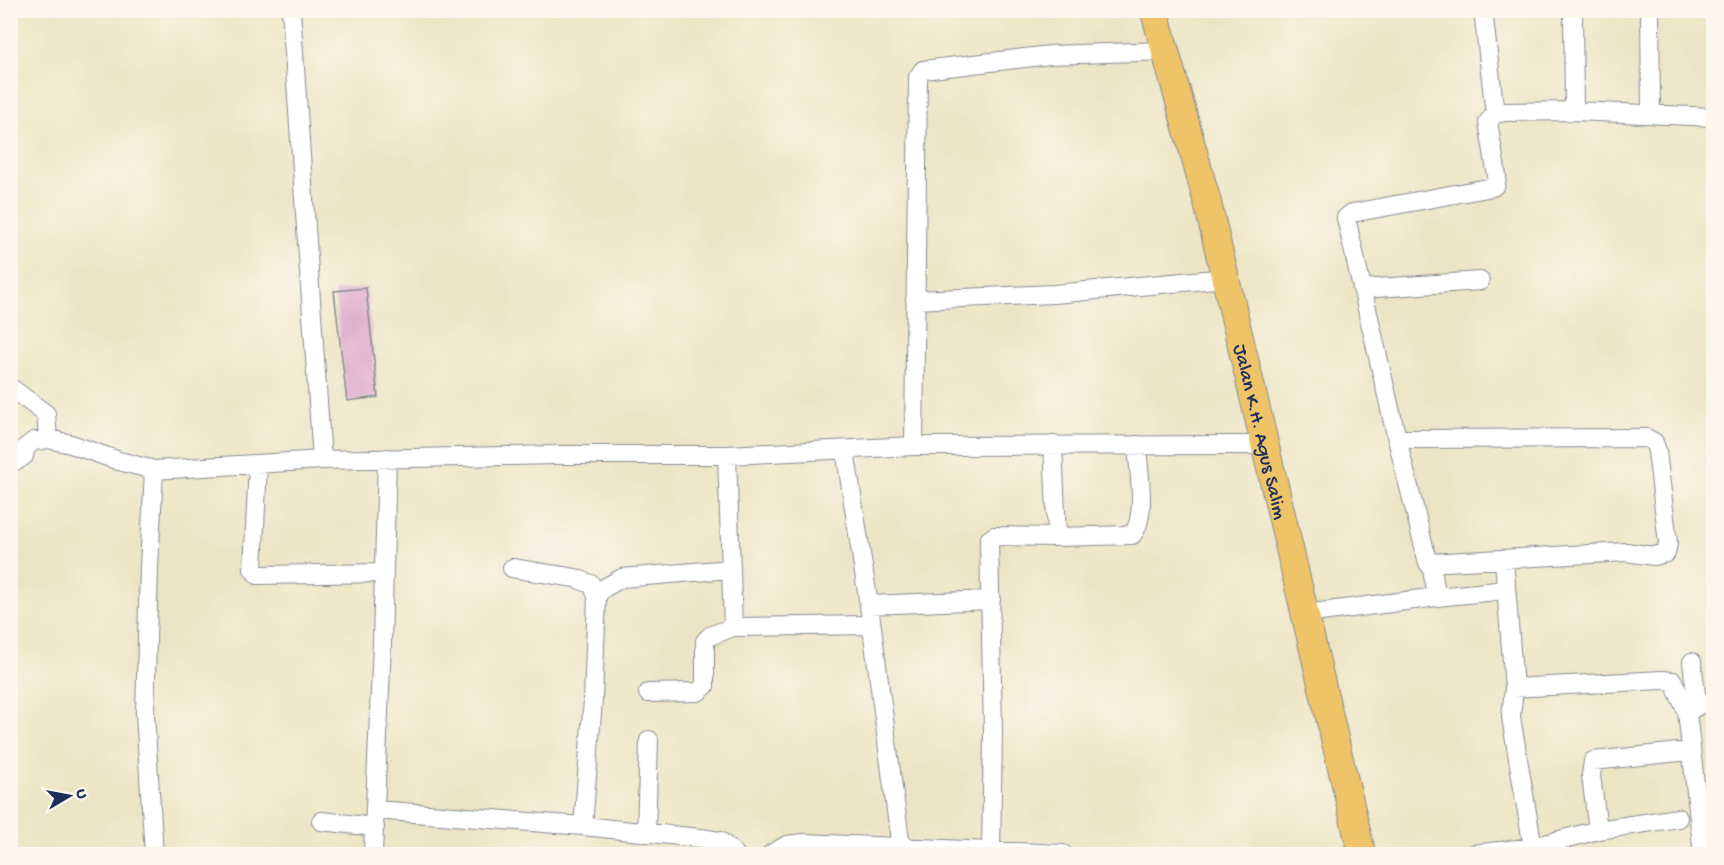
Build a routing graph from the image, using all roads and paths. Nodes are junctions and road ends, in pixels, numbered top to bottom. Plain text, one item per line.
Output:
1 (291, 10) edge
2 (1154, 10) edge
3 (1482, 10) edge
4 (1573, 10) edge
5 (1650, 10) edge
6 (1164, 51) junction
7 (1574, 111) junction
8 (1495, 114) junction
9 (1651, 114) junction
10 (1713, 117) edge
11 (1226, 278) junction
12 (1479, 281) dead end
13 (1362, 289) junction
14 (915, 300) junction
15 (10, 387) edge
16 (48, 439) junction
17 (1397, 439) junction
18 (18, 444) edge
19 (1053, 445) junction
20 (1137, 445) junction
21 (1265, 445) junction
22 (914, 446) junction
23 (845, 450) junction
24 (727, 455) junction
25 (387, 458) junction
26 (10, 459) edge
27 (322, 460) junction
28 (258, 464) junction
29 (154, 470) junction
30 (1057, 537) junction
31 (1504, 560) junction
32 (1431, 564) junction
33 (512, 567) dead end
34 (731, 569) junction
35 (384, 573) junction
36 (1506, 590) junction
37 (597, 595) junction
38 (1437, 597) junction
39 (990, 600) junction
40 (869, 605) junction
41 (1305, 614) junction
42 (871, 625) junction
43 (733, 627) junction
44 (1692, 662) dead end
45 (1514, 688) junction
46 (648, 693) dead end
47 (1700, 706) edge
48 (649, 740) dead end
49 (1679, 752) dead end
50 (1678, 818) dead end
51 (375, 819) junction
52 (321, 821) dead end
53 (583, 826) junction
54 (1598, 830) junction
55 (646, 833) junction
56 (901, 848) junction
57 (1702, 848) edge
58 (863, 850) edge
59 (1534, 851) edge
60 (991, 852) junction
61 (1012, 853) edge
62 (154, 855) edge
63 (373, 855) edge
64 (735, 855) edge
65 (771, 855) edge
66 (1062, 855) edge
67 (1362, 855) edge
68 (1473, 855) edge

1 - 27 street
2 - 6 highway, Jalan K.H. Agus Salim
3 - 8 street
4 - 7 street
5 - 9 street
6 - 11 highway, Jalan K.H. Agus Salim
6 - 14 street
7 - 8 street
7 - 9 street
8 - 13 street
9 - 10 street
11 - 14 street
11 - 21 highway, Jalan K.H. Agus Salim
12 - 13 street
13 - 17 street
14 - 22 street
15 - 16 street
16 - 18 street
16 - 29 street
17 - 31 street
17 - 32 street
18 - 26 street
19 - 20 street
19 - 22 street
19 - 30 street
20 - 21 street
20 - 30 street
21 - 41 highway, Jalan K.H. Agus Salim
22 - 23 street
23 - 24 street
23 - 40 street
24 - 25 street
24 - 34 street
25 - 27 street
25 - 35 street
27 - 28 street
28 - 29 street
28 - 35 street
29 - 62 street
30 - 39 street
31 - 32 street
31 - 36 street
32 - 38 street
33 - 37 street
34 - 37 street
34 - 43 street
35 - 51 street
36 - 38 street
36 - 45 street
37 - 53 street
38 - 41 street
39 - 40 street
39 - 60 street
40 - 42 street
41 - 67 highway, Jalan K.H. Agus Salim
42 - 43 street
42 - 56 street
43 - 46 street
44 - 47 street
45 - 47 street
45 - 59 street
47 - 57 street
48 - 55 street
49 - 54 street
50 - 54 street
51 - 52 street
51 - 53 street
51 - 63 street
53 - 55 street
54 - 59 street
55 - 64 street
56 - 58 street
56 - 60 street
58 - 65 street
59 - 68 street
60 - 61 street
61 - 66 street

